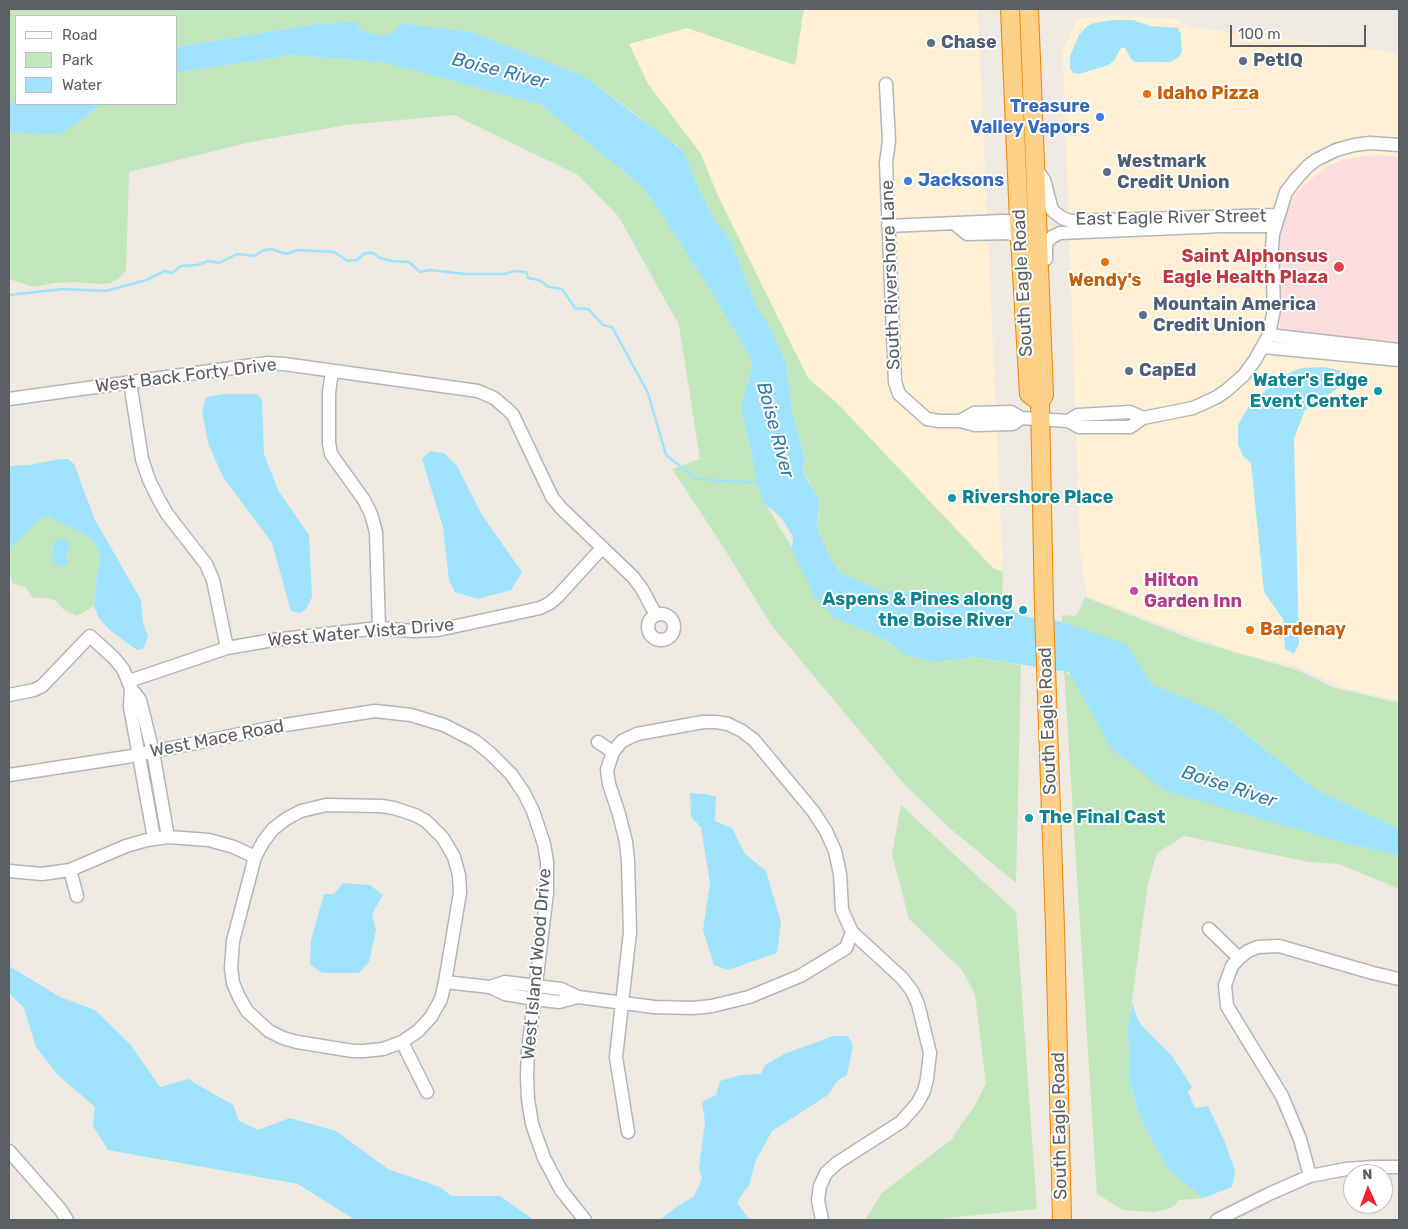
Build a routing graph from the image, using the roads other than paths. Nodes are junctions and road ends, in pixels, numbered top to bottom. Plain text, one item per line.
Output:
1 (1010, 9) edge
2 (1029, 9) edge
3 (886, 84) dead end
4 (1399, 144) edge
5 (1036, 169) junction
6 (1276, 220) junction
7 (1019, 222) junction
8 (955, 224) junction
9 (888, 226) junction
10 (1021, 247) junction
11 (1039, 278) junction
12 (1266, 341) junction
13 (1399, 350) edge
14 (1399, 360) edge
15 (332, 371) junction
16 (130, 382) junction
17 (9, 399) edge
18 (1040, 402) junction
19 (1041, 419) junction
20 (602, 548) junction
21 (656, 615) dead end
22 (379, 628) junction
23 (227, 648) junction
24 (130, 685) junction
25 (9, 695) edge
26 (425, 719) joint
27 (598, 742) dead end
28 (153, 752) junction
29 (613, 752) junction
30 (138, 755) junction
31 (9, 775) edge
32 (160, 792) junction
33 (146, 794) junction
34 (168, 837) junction
35 (154, 838) junction
36 (255, 857) junction
37 (70, 870) junction
38 (9, 871) edge
39 (77, 896) dead end
40 (1210, 929) dead end
41 (852, 932) junction
42 (1239, 958) junction
43 (1399, 979) edge
44 (446, 982) junction
45 (535, 985) junction
46 (490, 987) junction
47 (578, 998) junction
48 (534, 999) junction
49 (621, 1003) junction
50 (402, 1042) junction
51 (426, 1092) dead end
52 (628, 1132) dead end
53 (9, 1151) edge
54 (1399, 1167) edge
55 (1310, 1176) junction
56 (67, 1220) edge
57 (585, 1220) edge
58 (822, 1220) edge
59 (1062, 1220) edge
60 (1217, 1220) edge

1 - 7 highway, South Eagle Road
2 - 5 highway, South Eagle Road
3 - 9 street, South Rivershore Lane
4 - 6 street
5 - 6 street, East Eagle River Street
5 - 11 highway, South Eagle Road
6 - 11 street, East Eagle River Street
6 - 12 street
7 - 8 street
7 - 10 highway, South Eagle Road
7 - 11 highway
8 - 9 street
8 - 10 street
9 - 19 street, South Rivershore Lane
10 - 18 highway, South Eagle Road
11 - 18 highway, South Eagle Road
12 - 13 street
12 - 14 street
12 - 19 street, South Rivershore Lane
15 - 16 street, West Back Forty Drive
15 - 20 street, West Back Forty Drive
15 - 22 street
16 - 17 street, West Back Forty Drive
16 - 23 street
18 - 19 highway, South Eagle Road
19 - 59 highway, South Eagle Road
20 - 21 street
20 - 22 street, West Water Vista Drive
22 - 23 street, West Water Vista Drive
23 - 24 street, West Water Vista Drive
24 - 25 street
24 - 28 street
24 - 30 street
26 - 28 street, West Mace Road
26 - 45 street, West Island Wood Drive
27 - 29 street
28 - 30 street, West Mace Road
28 - 32 street
29 - 41 street
29 - 49 street
30 - 31 street, West Mace Road
30 - 33 street
32 - 33 street
32 - 34 street
33 - 35 street
34 - 35 street
34 - 36 street
35 - 37 street
36 - 44 street
36 - 50 street
37 - 38 street
37 - 39 street
40 - 42 street
41 - 49 street
41 - 58 street
42 - 43 street
42 - 55 street
44 - 46 street
44 - 50 street
45 - 46 street
45 - 47 street
45 - 48 street, West Island Wood Drive
46 - 48 street
47 - 48 street
47 - 49 street
48 - 57 street, West Island Wood Drive
49 - 52 street
50 - 51 street
53 - 56 street
54 - 55 street
55 - 60 street

